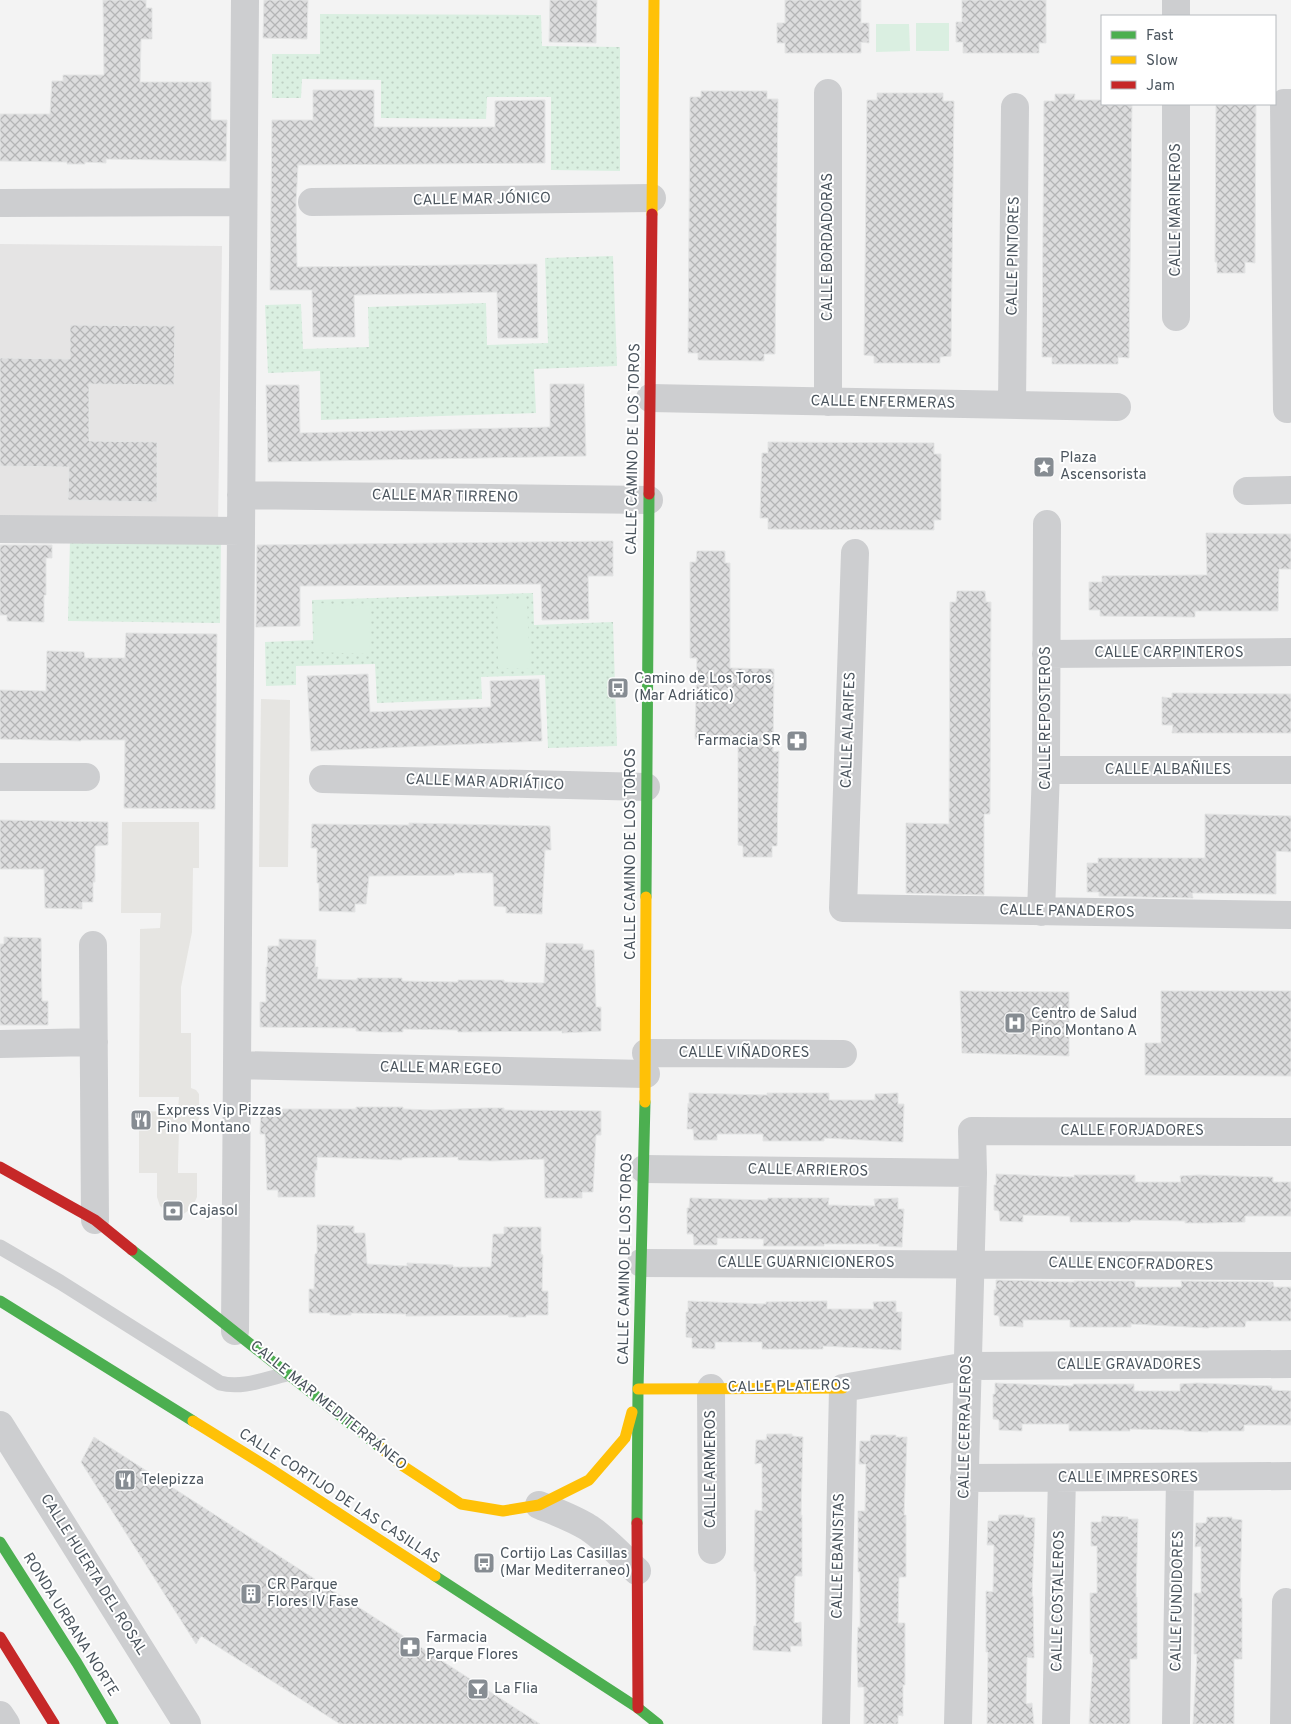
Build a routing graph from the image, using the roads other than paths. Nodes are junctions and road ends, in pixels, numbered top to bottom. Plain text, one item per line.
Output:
1 (245, 0) edge
2 (654, 0) edge
3 (1176, 0) edge
4 (1176, 15) edge
5 (828, 93) dead end
6 (1291, 103) edge
7 (1176, 105) edge
8 (1015, 107) dead end
9 (652, 198) junction
10 (243, 202) junction
11 (312, 202) dead end
12 (0, 203) edge
13 (1176, 317) dead end
14 (650, 398) junction
15 (828, 402) junction
16 (1012, 405) junction
17 (1117, 407) dead end
18 (1288, 409) dead end
19 (1291, 490) edge
20 (1246, 491) dead end
21 (241, 495) junction
22 (649, 500) junction
23 (1046, 524) dead end
24 (0, 529) edge
25 (241, 531) junction
26 (855, 553) dead end
27 (1291, 652) edge
28 (1046, 654) junction
29 (1046, 770) junction
30 (1291, 770) edge
31 (86, 776) dead end
32 (0, 777) edge
33 (323, 778) dead end
34 (646, 787) junction
35 (844, 908) joint
36 (1041, 912) junction
37 (1291, 915) edge
38 (93, 946) dead end
39 (94, 1042) junction
40 (0, 1044) edge
41 (843, 1054) dead end
42 (646, 1063) junction
43 (237, 1065) junction
44 (972, 1131) joint
45 (1291, 1132) edge
46 (0, 1167) edge
47 (644, 1169) junction
48 (973, 1173) junction
49 (95, 1220) junction
50 (0, 1247) edge
51 (641, 1263) junction
52 (970, 1264) junction
53 (1291, 1266) edge
54 (0, 1301) edge
55 (235, 1331) junction
56 (1291, 1364) edge
57 (967, 1366) junction
58 (287, 1374) junction
59 (711, 1388) junction
60 (843, 1388) junction
61 (638, 1389) junction
62 (0, 1425) edge
63 (1291, 1476) edge
64 (964, 1478) junction
65 (1062, 1478) junction
66 (1180, 1478) junction
67 (539, 1505) junction
68 (0, 1542) edge
69 (712, 1550) dead end
70 (636, 1570) junction
71 (1286, 1602) dead end
72 (0, 1637) edge
73 (1289, 1653) edge
74 (638, 1708) junction
75 (0, 1715) edge
76 (6, 1724) edge
77 (54, 1724) edge
78 (113, 1724) edge
79 (187, 1724) edge
80 (658, 1724) edge
81 (836, 1724) edge
82 (958, 1724) edge
83 (1056, 1724) edge
84 (1176, 1724) edge
85 (1284, 1724) edge

1 - 10 street
2 - 9 street, CALLE CAMINO DE LOS TOROS
3 - 4 street
5 - 15 street, CALLE BORDADORAS
6 - 18 street
7 - 13 street, CALLE MARINEROS
8 - 16 street, CALLE PINTORES
9 - 11 street, CALLE MAR JÓNICO
9 - 14 street, CALLE CAMINO DE LOS TOROS
10 - 12 street
10 - 21 street
14 - 15 street, CALLE ENFERMERAS
14 - 22 street, CALLE CAMINO DE LOS TOROS
15 - 16 street, CALLE ENFERMERAS
16 - 17 street, CALLE ENFERMERAS
19 - 20 street
21 - 22 street, CALLE MAR TIRRENO
21 - 25 street
22 - 34 street, CALLE CAMINO DE LOS TOROS
23 - 28 street, CALLE REPOSTEROS
24 - 25 street
25 - 43 street
26 - 35 street, CALLE ALARIFES
27 - 28 street, CALLE CARPINTEROS
28 - 29 street, CALLE REPOSTEROS
29 - 30 street, CALLE ALBAÑILES
29 - 36 street, CALLE REPOSTEROS
31 - 32 street
33 - 34 street, CALLE MAR ADRIÁTICO
34 - 42 street, CALLE CAMINO DE LOS TOROS
35 - 36 street, CALLE PANADEROS
36 - 37 street, CALLE PANADEROS
38 - 39 street
39 - 40 street
39 - 49 street
41 - 42 street, CALLE VIÑADORES
42 - 43 street, CALLE MAR EGEO
42 - 47 street, CALLE CAMINO DE LOS TOROS
43 - 55 street
44 - 45 street, CALLE FORJADORES
44 - 48 street, CALLE CERRAJEROS
46 - 49 street, CALLE MAR MEDITERRÁNEO
47 - 48 street, CALLE ARRIEROS
47 - 51 street, CALLE CAMINO DE LOS TOROS
48 - 52 street, CALLE CERRAJEROS
49 - 55 street, CALLE MAR MEDITERRÁNEO
50 - 58 lane
51 - 52 street, CALLE GUARNICIONEROS
51 - 61 street, CALLE CAMINO DE LOS TOROS
52 - 53 street, CALLE ENCOFRADORES
52 - 57 street, CALLE CERRAJEROS
54 - 74 street, CALLE CORTIJO DE LAS CASILLAS
55 - 58 street, CALLE MAR MEDITERRÁNEO
56 - 57 street, CALLE GRAVADORES
57 - 60 street, CALLE PLATEROS
57 - 64 street, CALLE CERRAJEROS
58 - 67 street, CALLE MAR MEDITERRÁNEO
59 - 60 street, CALLE PLATEROS
59 - 61 street, CALLE PLATEROS
59 - 69 street, CALLE ARMEROS
60 - 81 street, CALLE EBANISTAS
61 - 67 street, CALLE MAR MEDITERRÁNEO
61 - 70 street, CALLE CAMINO DE LOS TOROS
62 - 79 street, CALLE HUERTA DEL ROSAL
63 - 66 street, CALLE IMPRESORES
64 - 65 street, CALLE IMPRESORES
64 - 82 street, CALLE CERRAJEROS
65 - 66 street, CALLE IMPRESORES
65 - 83 street, CALLE COSTALEROS
66 - 84 street, CALLE FUNDIDORES
67 - 70 street
68 - 78 street, RONDA URBANA NORTE
70 - 74 street, CALLE CAMINO DE LOS TOROS
71 - 73 street
72 - 77 street
73 - 85 street
74 - 80 street, CALLE CORTIJO DE LAS CASILLAS
75 - 76 street

